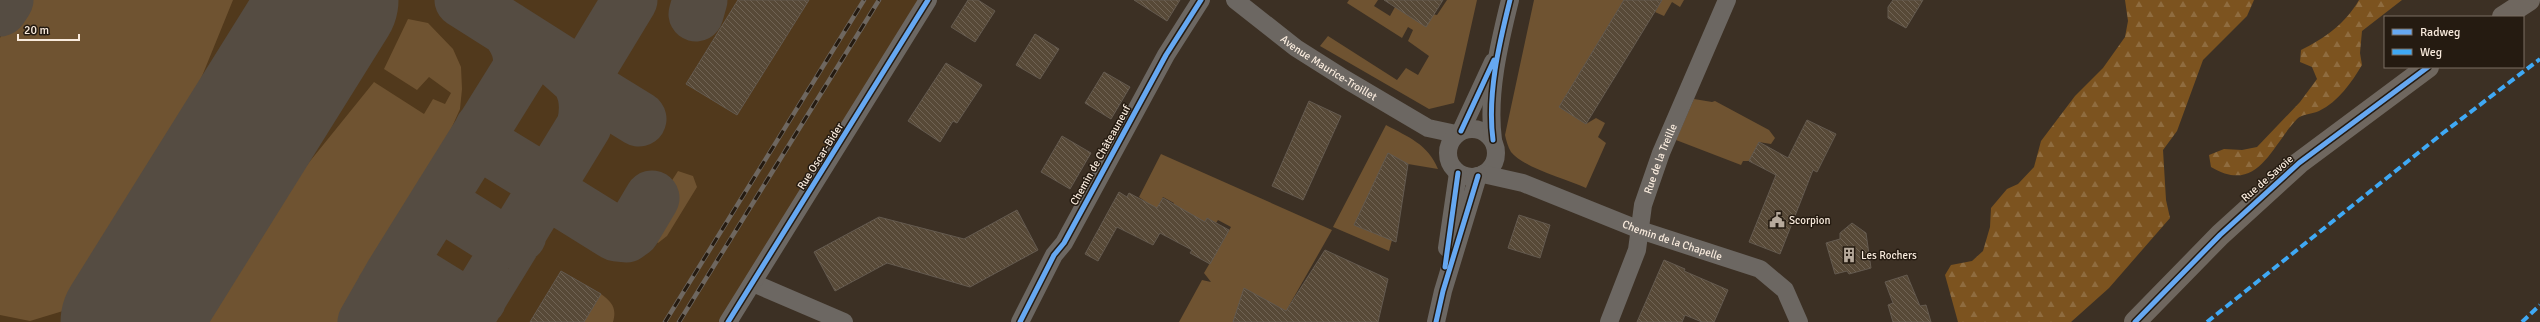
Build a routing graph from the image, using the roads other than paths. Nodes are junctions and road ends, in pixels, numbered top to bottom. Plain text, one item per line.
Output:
1 (928, 0) edge
2 (1201, 0) edge
3 (1235, 0) edge
4 (1510, 0) edge
5 (1727, 0) edge
6 (2529, 0) edge
7 (2505, 16) edge
8 (1496, 56) junction
9 (2427, 68) edge
10 (1428, 128) junction
11 (1459, 133) junction
12 (1494, 146) junction
13 (1448, 154) junction
14 (1458, 173) junction
15 (1481, 175) junction
16 (1523, 183) junction
17 (1640, 230) junction
18 (752, 283) junction
19 (1443, 291) junction
20 (728, 322) edge
21 (844, 322) edge
22 (1020, 322) edge
23 (1436, 322) edge
24 (1609, 322) edge
25 (1799, 322) edge
26 (2135, 322) edge

1 - 18 street, Rue Oscar-Bider
2 - 22 street, Chemin de Châteauneuf
3 - 10 street, Avenue Maurice-Troillet
4 - 8 street
5 - 17 street, Rue de la Treille
6 - 7 main road
8 - 11 street
8 - 12 street
9 - 26 main road, Rue de Savoie
10 - 11 street, Avenue Maurice-Troillet
10 - 13 street, Avenue Maurice-Troillet
11 - 12 street
11 - 13 street
12 - 15 street
12 - 16 street, Chemin de la Chapelle
13 - 14 street
14 - 15 street
14 - 19 street
15 - 16 street, Chemin de la Chapelle
15 - 19 street
16 - 17 street, Chemin de la Chapelle
17 - 24 street, Rue de la Treille
17 - 25 street, Chemin de la Chapelle
18 - 20 street, Rue Oscar-Bider
18 - 21 street
19 - 23 street

